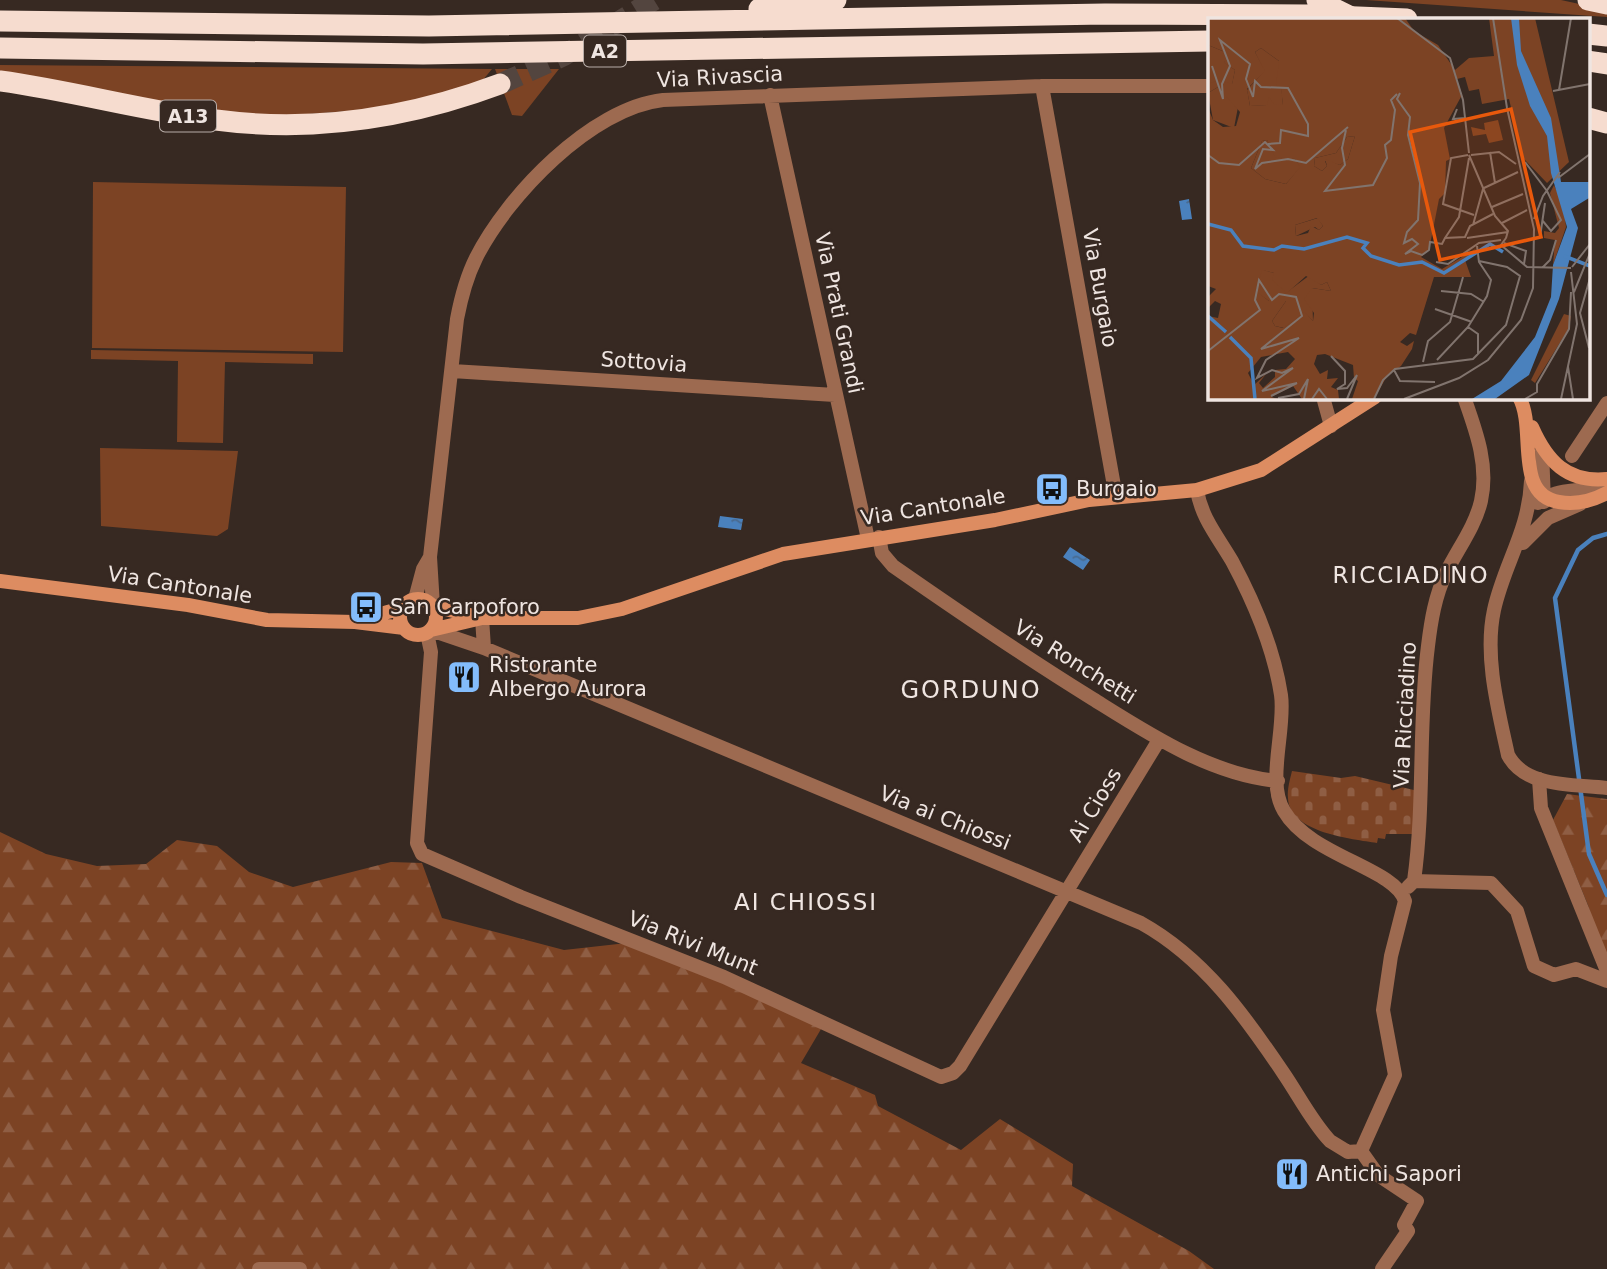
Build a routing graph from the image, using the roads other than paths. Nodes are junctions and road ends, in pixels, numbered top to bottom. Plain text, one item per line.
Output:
1 (836, 0) edge
2 (1588, 0) edge
3 (1607, 4) edge
4 (1313, 8) edge
5 (1352, 18) edge
6 (1400, 18) edge
7 (0, 21) edge
8 (621, 23) junction
9 (1208, 41) edge
10 (0, 48) edge
11 (0, 81) edge
12 (500, 84) tunnel mouth
13 (1042, 86) junction
14 (1208, 86) edge
15 (770, 94) junction
16 (1590, 119) edge
17 (1607, 123) edge
18 (452, 371) junction
19 (835, 395) junction
20 (1324, 399) edge
21 (1372, 399) edge
22 (1465, 399) edge
23 (1520, 399) edge
24 (1607, 403) edge
25 (1526, 413) junction
26 (1331, 426) junction
27 (1542, 450) junction
28 (1572, 456) dead end
29 (1531, 481) junction
30 (1607, 481) edge
31 (1197, 490) junction
32 (1607, 493) edge
33 (1116, 497) junction
34 (1544, 497) junction
35 (1585, 502) junction
36 (1530, 526) junction
37 (874, 538) junction
38 (430, 557) junction
39 (0, 581) edge
40 (409, 603) junction
41 (433, 606) junction
42 (482, 618) junction
43 (355, 622) junction
44 (404, 628) junction
45 (429, 631) junction
46 (484, 649) junction
47 (1159, 740) junction
48 (1542, 780) junction
49 (1278, 781) junction
50 (1604, 788) edge
51 (1414, 881) junction
52 (1067, 891) junction
53 (1403, 894) junction
54 (1607, 971) edge
55 (1607, 981) edge
56 (1361, 1151) junction
57 (259, 1269) edge
58 (300, 1269) edge
59 (1382, 1269) edge

1 - 8 highway, A2
2 - 3 highway
4 - 5 highway, A2
4 - 6 highway, A2, bridge
4 - 8 highway, A2
7 - 8 highway, A2
9 - 10 highway, A2
11 - 12 highway, A13
13 - 14 street, Via Rivascia
13 - 15 street, Via Rivascia
13 - 33 street, Via Burgaio
15 - 18 street, Via Rivascia
15 - 19 street, Via Prati Grandi
16 - 17 highway
18 - 19 street, Sottovia
18 - 38 street, Via Rivascia
19 - 37 street, Via Prati Grandi
20 - 26 street
21 - 26 main road, Via Cantonale
22 - 51 street, Via Ricciadino
23 - 25 main road
24 - 28 street
25 - 27 main road
25 - 29 main road
26 - 31 main road, Via Cantonale
27 - 30 main road
27 - 34 street
29 - 34 main road
29 - 36 street
30 - 34 street
31 - 33 main road, Via Cantonale
31 - 49 street
32 - 35 main road
33 - 37 main road, Via Cantonale
34 - 35 main road
34 - 36 street
35 - 36 street
36 - 48 street
37 - 42 main road, Via Cantonale
37 - 47 street, Via Ronchetti
38 - 40 street, Via Rivascia
38 - 41 street, Via Rivascia
39 - 43 main road, Via Cantonale
40 - 41 main road
40 - 43 main road, Via Cantonale
40 - 44 main road
41 - 42 main road, Via Cantonale
41 - 45 main road
42 - 45 main road, Via Cantonale
42 - 46 street
43 - 44 main road, Via Cantonale
44 - 45 main road
45 - 46 street, Via ai Chiossi
45 - 52 street, Via Rivi Munt
46 - 52 street, Via ai Chiossi
47 - 49 street, Via Ronchetti
47 - 52 street, Ai Cioss
48 - 50 street
48 - 54 street
49 - 53 street
51 - 53 street
51 - 55 street
52 - 56 street, Via ai Chiossi
53 - 56 street
56 - 59 street
57 - 58 street

